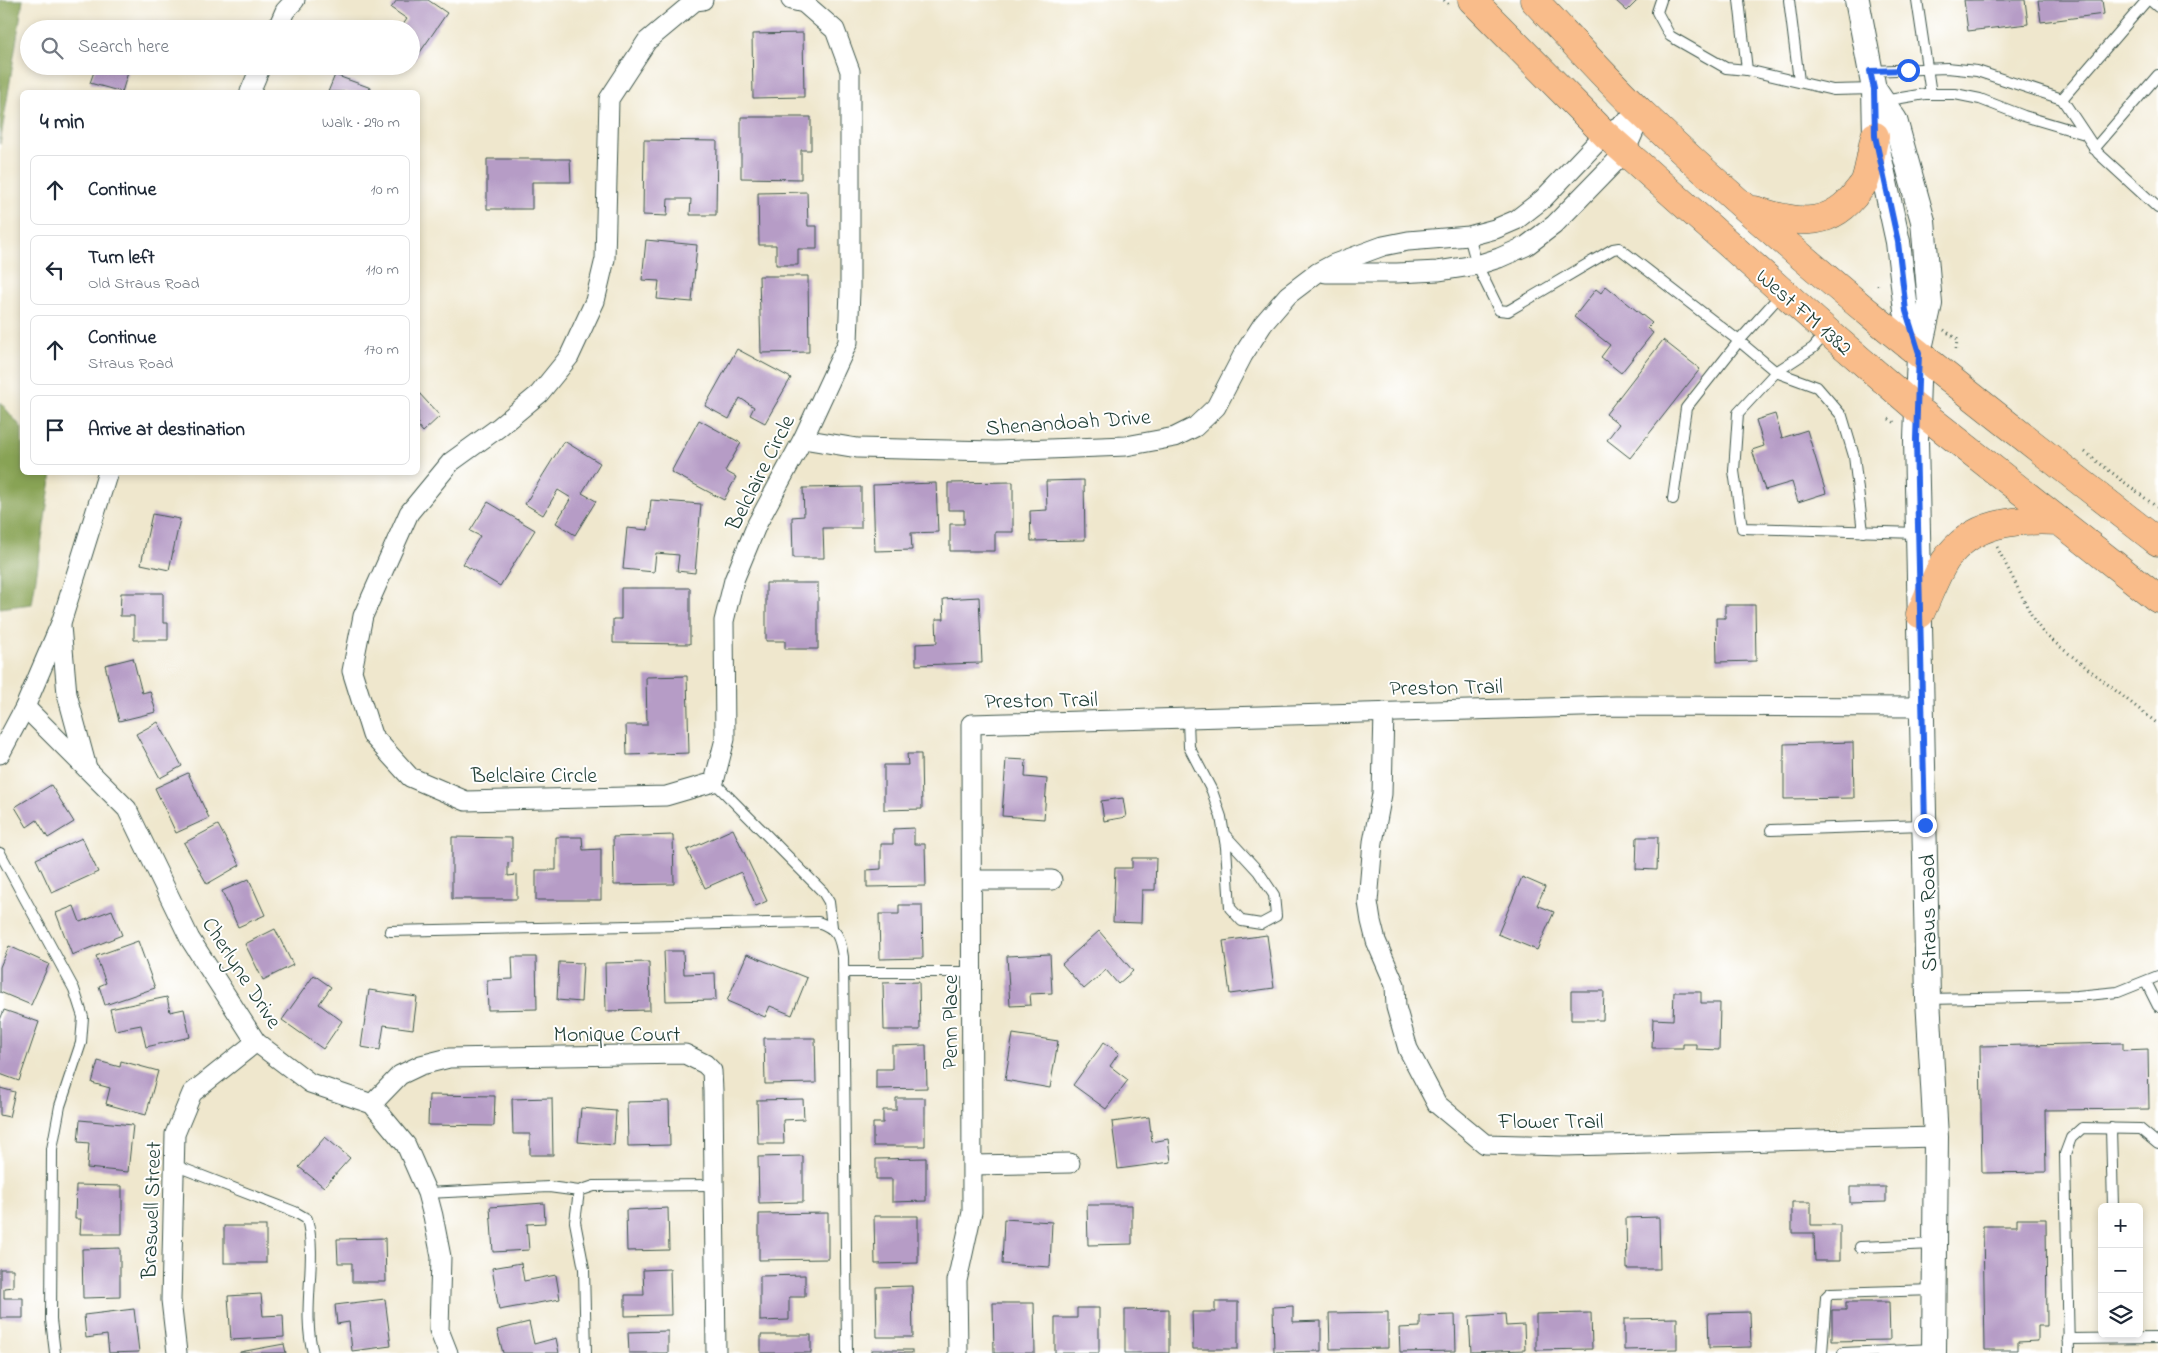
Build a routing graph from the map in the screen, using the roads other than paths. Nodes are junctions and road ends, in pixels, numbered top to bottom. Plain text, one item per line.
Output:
1 (295, 0) edge
2 (703, 0) edge
3 (791, 0) edge
4 (1472, 0) edge
5 (1534, 0) edge
6 (1661, 0) edge
7 (1739, 0) edge
8 (1789, 0) edge
9 (1857, 0) edge
10 (1917, 0) edge
11 (2148, 0) edge
12 (2158, 6) edge
13 (281, 20) edge
14 (1928, 69) junction
15 (1747, 70) junction
16 (257, 75) edge
17 (2158, 75) edge
18 (1799, 80) junction
19 (1875, 87) junction
20 (251, 90) edge
21 (1931, 94) junction
22 (2062, 99) junction
23 (1642, 113) junction
24 (1604, 134) junction
25 (2085, 134) junction
26 (1875, 136) junction
27 (2094, 149) junction
28 (1625, 152) junction
29 (1746, 207) junction
30 (2158, 208) edge
31 (1469, 236) junction
32 (1477, 265) junction
33 (1318, 273) junction
34 (1784, 292) junction
35 (1828, 332) junction
36 (1739, 341) junction
37 (1919, 353) junction
38 (1776, 372) junction
39 (1916, 408) junction
40 (803, 439) junction
41 (107, 475) edge
42 (1673, 499) dead end
43 (2059, 521) junction
44 (1863, 532) junction
45 (1918, 533) junction
46 (2158, 542) edge
47 (2158, 599) edge
48 (1920, 614) junction
49 (61, 623) junction
50 (1922, 707) junction
51 (25, 708) junction
52 (1384, 712) junction
53 (1188, 720) junction
54 (971, 724) joint
55 (0, 754) edge
56 (87, 769) junction
57 (714, 782) junction
58 (1925, 825) junction
59 (1771, 830) dead end
60 (1224, 834) junction
61 (0, 853) edge
62 (972, 880) junction
63 (1052, 880) dead end
64 (832, 927) junction
65 (390, 931) dead end
66 (843, 972) junction
67 (973, 972) junction
68 (2158, 976) edge
69 (2146, 982) junction
70 (1928, 999) junction
71 (2158, 1006) edge
72 (256, 1042) junction
73 (372, 1104) junction
74 (2111, 1128) junction
75 (1936, 1137) junction
76 (2158, 1144) edge
77 (1070, 1163) dead end
78 (174, 1165) junction
79 (973, 1165) junction
80 (714, 1185) junction
81 (579, 1191) junction
82 (426, 1193) junction
83 (2113, 1203) edge
84 (1935, 1244) junction
85 (1860, 1247) dead end
86 (1935, 1290) junction
87 (2098, 1337) edge
88 (2143, 1337) edge
89 (2158, 1338) edge
90 (2068, 1339) junction
91 (1934, 1351) edge
92 (56, 1353) edge
93 (177, 1353) edge
94 (313, 1353) edge
95 (448, 1353) edge
96 (586, 1353) edge
97 (716, 1353) edge
98 (847, 1353) edge
99 (958, 1353) edge
100 (1822, 1353) edge
101 (1843, 1353) edge
102 (2069, 1353) edge

1 - 13 street
2 - 57 street, Belclaire Circle
3 - 40 street, Belclaire Circle
4 - 24 main road, West FM 1382
5 - 23 main road, West FM 1382
6 - 15 lane
7 - 15 lane
8 - 18 lane
9 - 19 street
10 - 14 lane
11 - 12 lane
11 - 22 lane
14 - 19 lane
14 - 21 lane
14 - 22 lane
15 - 18 lane
16 - 20 street
17 - 27 lane
18 - 19 lane
19 - 21 lane
19 - 26 street
19 - 37 street
21 - 25 lane
22 - 25 lane
23 - 24 street, Shenandoah Drive
23 - 28 street
23 - 29 main road, West FM 1382
24 - 28 main road, West FM 1382
24 - 31 street, Shenandoah Drive
25 - 27 lane
26 - 29 main road
26 - 37 street
27 - 30 lane
28 - 32 street
28 - 34 main road, West FM 1382
29 - 37 main road, West FM 1382
31 - 32 lane
31 - 33 street, Shenandoah Drive
32 - 33 street
32 - 36 lane
33 - 40 street, Shenandoah Drive
34 - 35 main road, West FM 1382
34 - 36 lane
35 - 38 lane
35 - 39 main road, West FM 1382
36 - 38 lane
36 - 42 lane
37 - 39 street, Straus Road
37 - 46 main road, West FM 1382
38 - 44 lane
38 - 44 lane
39 - 43 main road, West FM 1382
39 - 45 street, Straus Road
40 - 57 street, Belclaire Circle
41 - 49 street
43 - 47 main road, West FM 1382
43 - 48 main road
44 - 45 lane
45 - 48 street, Straus Road
48 - 50 street, Straus Road
49 - 51 street
49 - 56 street
50 - 52 street, Preston Trail
50 - 58 street, Straus Road
51 - 55 street
51 - 56 street, Cherlyne Drive
52 - 53 street, Preston Trail
52 - 75 street, Flower Trail
53 - 54 street, Preston Trail
53 - 60 lane
54 - 62 street, Penn Place
56 - 72 street, Cherlyne Drive
57 - 64 lane
58 - 59 lane
58 - 70 street, Straus Road
60 - 60 lane
61 - 92 lane
62 - 63 street
62 - 67 street, Penn Place
64 - 65 lane
64 - 66 lane
66 - 67 lane
66 - 98 lane
67 - 79 street, Penn Place
68 - 69 lane
69 - 70 lane
69 - 71 lane
70 - 75 street, Straus Road
72 - 73 street, Cherlyne Drive
72 - 78 street, Braswell Street
73 - 80 street, Monique Court
73 - 82 street
74 - 76 lane
74 - 83 lane
74 - 90 lane
75 - 84 street, Straus Road
77 - 79 street
78 - 93 street, Braswell Street
78 - 94 lane
79 - 99 street, Penn Place
80 - 81 lane
80 - 97 street, Monique Court
81 - 82 lane
81 - 96 lane
82 - 95 street
84 - 85 lane
84 - 86 street, Straus Road
86 - 91 street, Straus Road
86 - 100 lane
87 - 90 lane
88 - 89 lane
90 - 102 lane
91 - 101 lane

